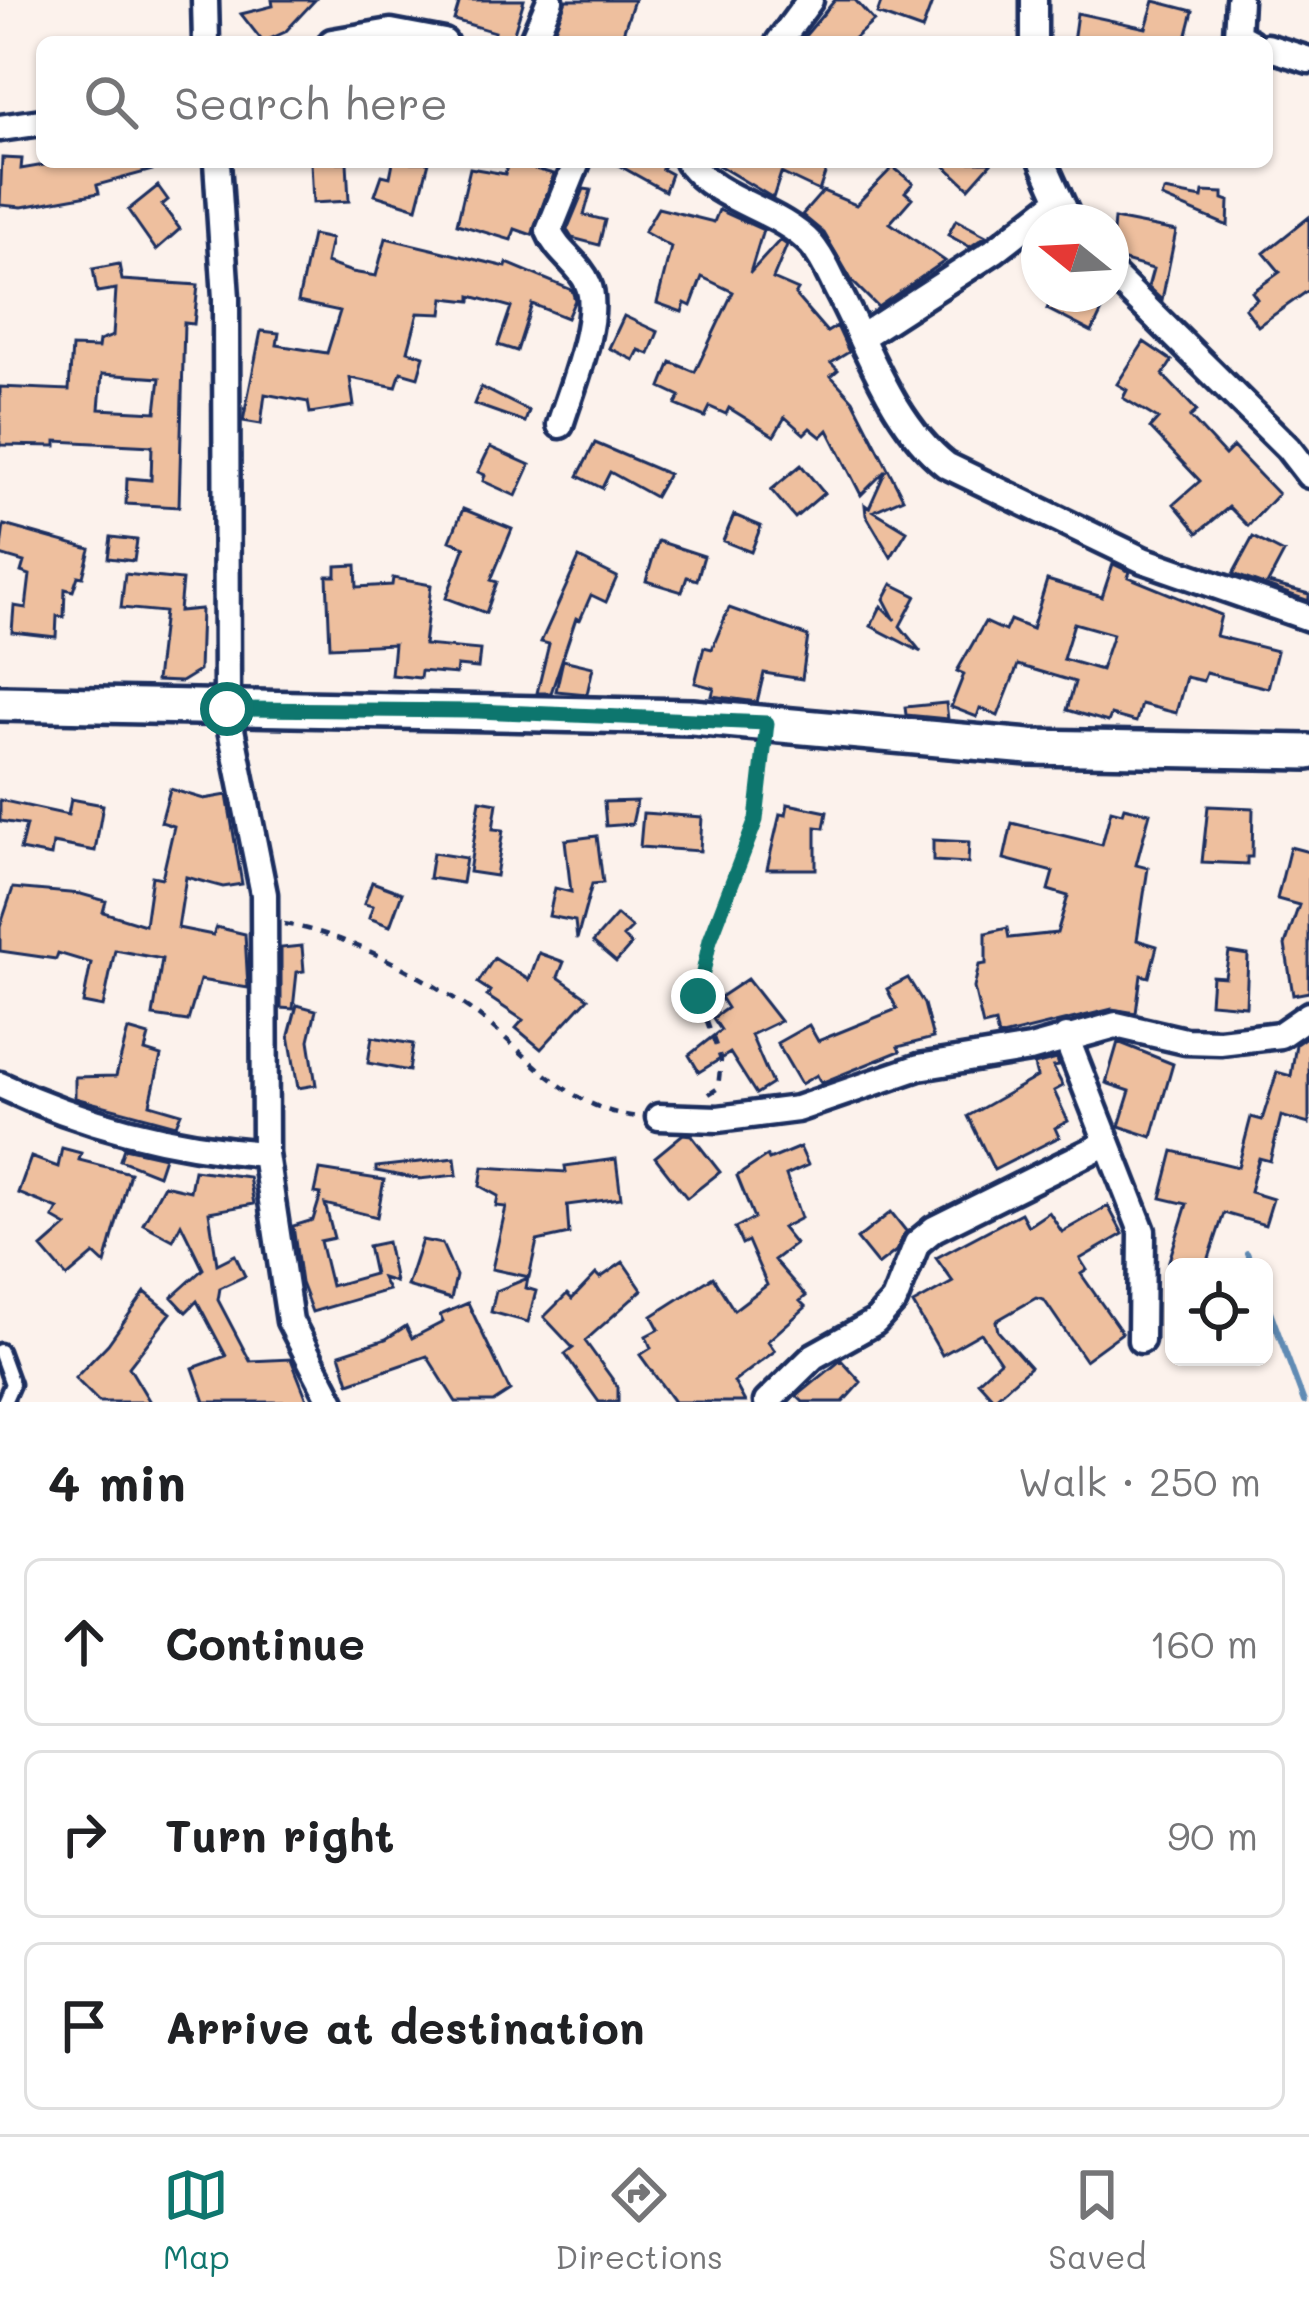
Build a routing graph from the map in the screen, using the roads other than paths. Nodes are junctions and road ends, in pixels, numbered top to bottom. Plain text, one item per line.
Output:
1 (205, 0) edge
2 (550, 0) edge
3 (810, 0) edge
4 (1034, 0) edge
5 (1239, 0) edge
6 (206, 36) edge
7 (367, 36) edge
8 (412, 36) edge
9 (535, 36) edge
10 (783, 36) edge
11 (1034, 36) edge
12 (1239, 36) edge
13 (1273, 49) edge
14 (1309, 60) edge
15 (36, 123) edge
16 (0, 128) edge
17 (218, 168) edge
18 (575, 168) edge
19 (695, 168) edge
20 (1045, 168) edge
21 (1060, 204) edge
22 (1021, 236) edge
23 (1129, 291) edge
24 (863, 336) junction
25 (560, 425) dead end
26 (1309, 476) edge
27 (1309, 618) edge
28 (0, 704) edge
29 (227, 709) junction
30 (1309, 752) edge
31 (1309, 1015) edge
32 (1066, 1036) junction
33 (0, 1085) edge
34 (659, 1117) road end
35 (1107, 1143) junction
36 (265, 1154) junction
37 (1141, 1340) dead end
38 (0, 1351) edge
39 (4, 1402) edge
40 (332, 1402) edge
41 (767, 1402) edge

1 - 6 street
2 - 9 street
3 - 10 street
4 - 11 street
5 - 12 street
7 - 8 street
13 - 14 street
15 - 16 street
17 - 29 street
18 - 25 street
19 - 24 street
20 - 21 street
22 - 24 street
23 - 26 street
24 - 27 street
28 - 29 street
29 - 30 street
29 - 36 street
31 - 32 street
32 - 34 street
32 - 35 street
33 - 36 street
35 - 37 street
35 - 41 street
36 - 40 street
38 - 39 lane

